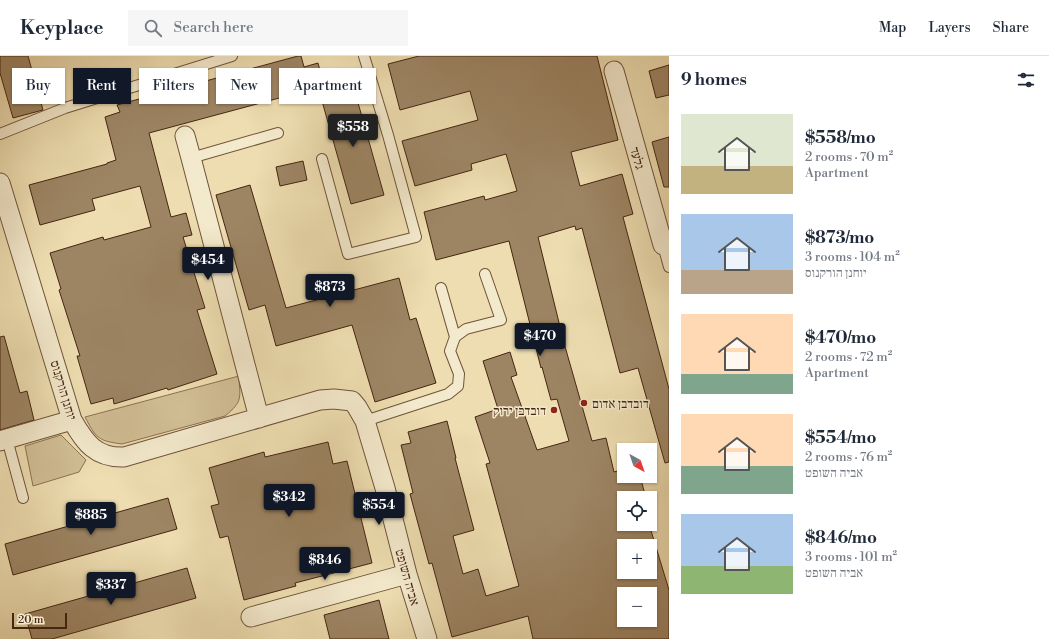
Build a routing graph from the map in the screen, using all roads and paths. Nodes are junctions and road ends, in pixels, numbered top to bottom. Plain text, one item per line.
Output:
1 (232, 56) edge
2 (364, 56) edge
3 (614, 72) dead end
4 (278, 133) dead end
5 (0, 134) edge
6 (184, 136) dead end
7 (191, 158) junction
8 (322, 159) dead end
9 (0, 183) edge
10 (666, 244) edge
11 (669, 267) edge
12 (485, 274) dead end
13 (441, 288) dead end
14 (455, 337) junction
15 (352, 401) joint
16 (259, 418) junction
17 (72, 420) junction
18 (365, 421) junction
19 (4, 440) edge
20 (22, 498) dead end
21 (407, 574) junction
22 (251, 617) dead end
23 (427, 639) edge

1 - 5 lane
2 - 8 lane
3 - 10 street, גלעד
4 - 7 lane
6 - 7 street
7 - 16 street
9 - 17 street, יוחנן הורקנוס
10 - 11 lane
12 - 14 lane
13 - 14 lane
14 - 18 lane
15 - 16 street, יוחנן הורקנוס
15 - 18 street, אביה השופט
16 - 17 street, יוחנן הורקנוס
17 - 19 street
18 - 21 street, אביה השופט
19 - 20 lane
21 - 22 street
21 - 23 street, אביה השופט

